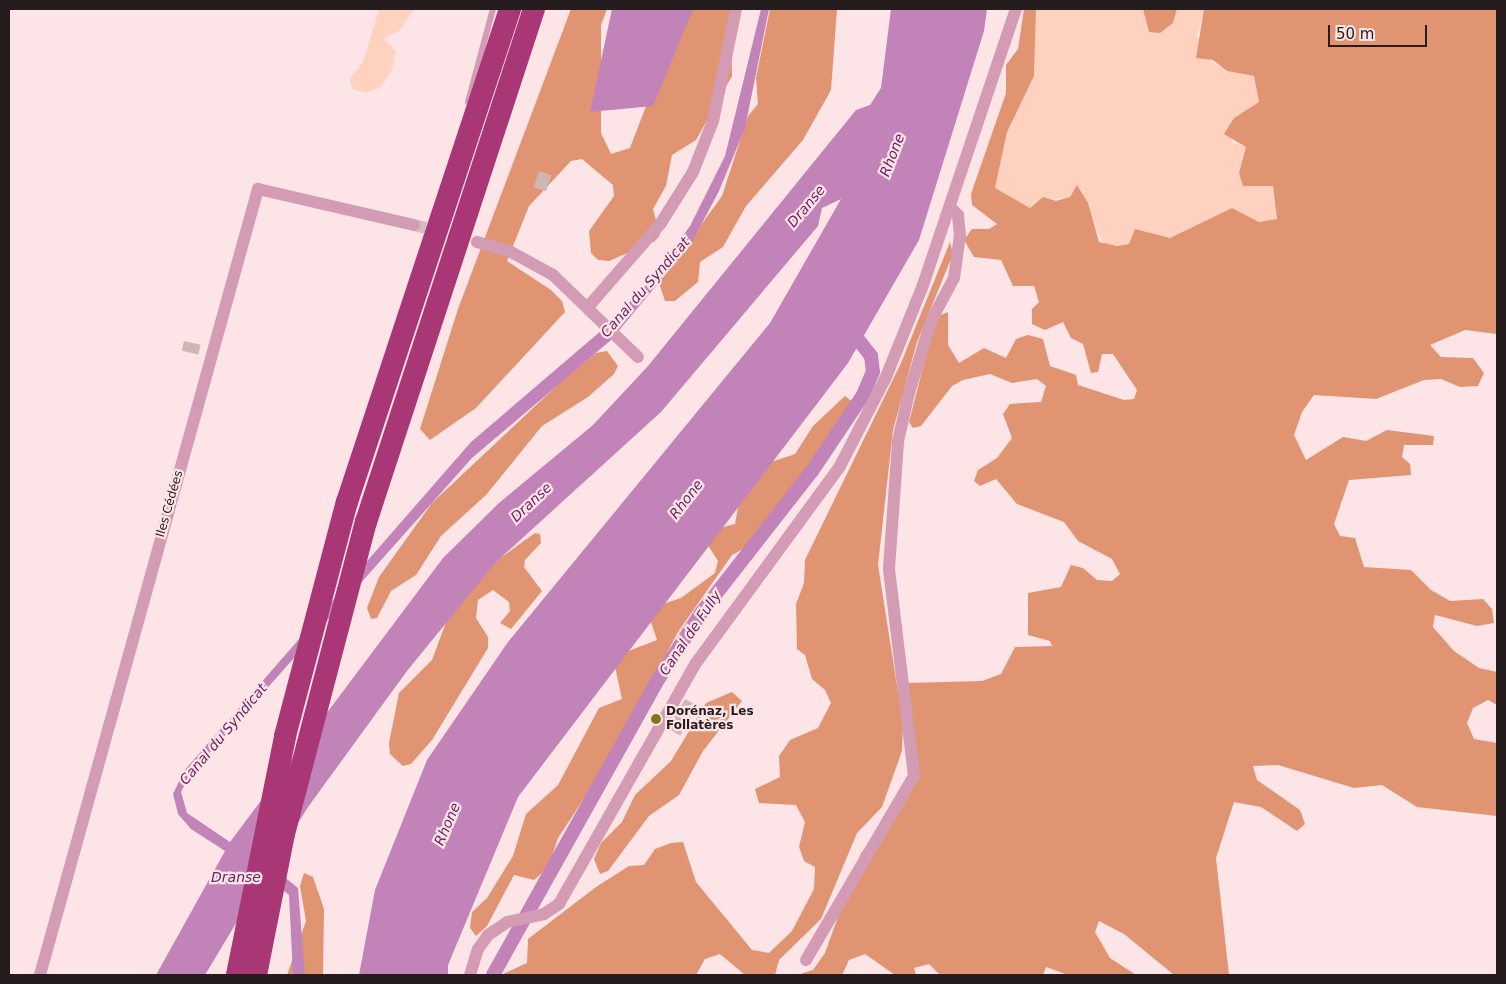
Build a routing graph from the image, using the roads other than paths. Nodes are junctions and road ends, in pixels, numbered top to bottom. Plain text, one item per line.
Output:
1 (493, 9) edge
2 (510, 9) edge
3 (534, 9) edge
4 (736, 9) edge
5 (1016, 9) edge
6 (464, 114) dead end
7 (459, 133) dead end
8 (950, 207) junction
9 (414, 224) tunnel mouth
10 (478, 242) tunnel mouth
11 (592, 311) junction
12 (638, 357) dead end
13 (390, 368) junction
14 (806, 960) dead end
15 (238, 968) edge
16 (40, 975) edge
17 (256, 975) edge
18 (470, 975) edge

1 - 6 lane
2 - 13 highway
3 - 17 highway
4 - 11 street
5 - 8 street
7 - 13 lane
8 - 14 street
8 - 18 street
9 - 16 street, Iles Cédées
10 - 11 street
11 - 12 street
13 - 15 highway

